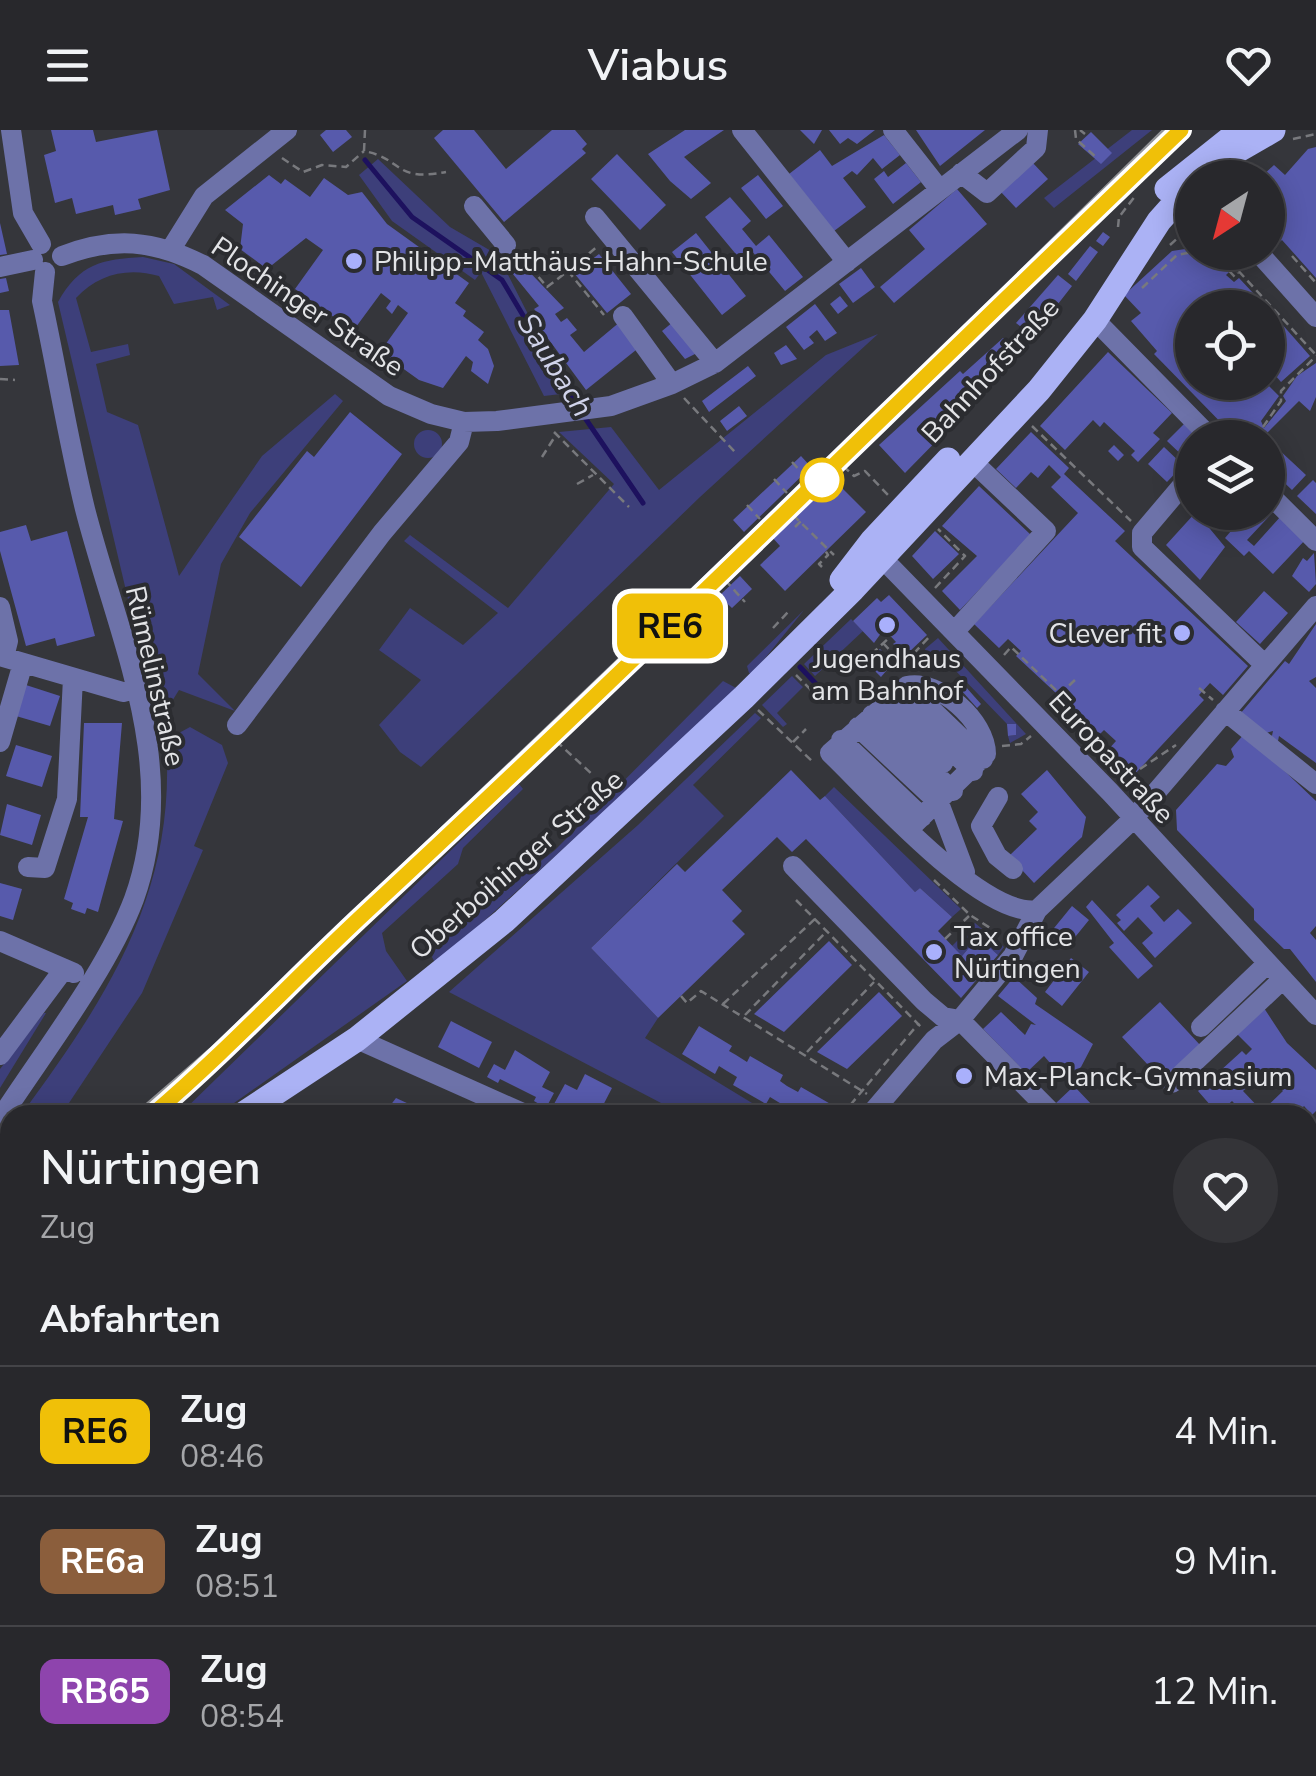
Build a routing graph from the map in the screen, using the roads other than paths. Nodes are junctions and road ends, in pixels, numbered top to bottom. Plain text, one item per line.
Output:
1 (11, 130) edge
2 (287, 130) edge
3 (742, 130) edge
4 (893, 130) edge
5 (1018, 130) edge
6 (1038, 130) edge
7 (1240, 130) edge
8 (1273, 130) edge
9 (1223, 160) edge
10 (961, 172) junction
11 (940, 190) junction
12 (1175, 203) edge
13 (474, 206) dead end
14 (595, 216) dead end
15 (506, 241) road end
16 (171, 249) junction
17 (39, 259) junction
18 (847, 262) junction
19 (0, 267) edge
20 (1274, 270) edge
21 (1105, 280) junction
22 (623, 316) road end
23 (1316, 316) edge
24 (1096, 320) junction
25 (714, 363) junction
26 (679, 392) junction
27 (1193, 420) edge
28 (464, 422) junction
29 (972, 460) junction
30 (1175, 494) edge
31 (1285, 510) edge
32 (1316, 541) edge
33 (858, 558) junction
34 (1316, 606) edge
35 (0, 607) edge
36 (945, 631) junction
37 (9, 659) edge
38 (1264, 664) junction
39 (73, 678) junction
40 (134, 689) junction
41 (1219, 706) junction
42 (869, 717) junction
43 (237, 725) dead end
44 (0, 742) edge
45 (1316, 784) edge
46 (959, 787) junction
47 (998, 797) dead end
48 (983, 817) junction
49 (1133, 818) junction
50 (916, 823) junction
51 (794, 866) dead end
52 (28, 867) dead end
53 (1013, 869) dead end
54 (974, 887) junction
55 (1038, 910) junction
56 (0, 941) edge
57 (1268, 963) junction
58 (64, 969) junction
59 (1283, 979) junction
60 (89, 980) junction
61 (1316, 1015) edge
62 (960, 1020) junction
63 (1200, 1026) dead end
64 (356, 1039) junction
65 (0, 1055) edge
66 (1172, 1082) dead end
67 (871, 1103) edge
68 (9, 1105) edge
69 (257, 1105) edge
70 (505, 1105) edge
71 (1044, 1105) edge

1 - 17 street, Rümelinstraße
2 - 16 street
3 - 18 street
4 - 11 street
5 - 10 street, Plochinger Straße
6 - 10 street
7 - 21 main road, Bahnhofstraße
8 - 9 main road
10 - 11 street, Plochinger Straße
11 - 18 street, Plochinger Straße
12 - 24 main road, Bahnhofstraße
13 - 15 street
14 - 25 street
16 - 17 street, Plochinger Straße
16 - 28 street, Plochinger Straße
17 - 19 street
17 - 40 street, Rümelinstraße
18 - 25 street, Plochinger Straße
20 - 23 street
21 - 24 main road
21 - 33 main road, Bahnhofstraße
22 - 26 street
24 - 27 street
24 - 29 main road, Bahnhofstraße
25 - 26 street, Plochinger Straße
26 - 28 street, Plochinger Straße
28 - 43 street
29 - 33 main road, Bahnhofstraße
29 - 36 street
30 - 38 street
31 - 32 street
33 - 36 street, Europastraße
33 - 64 main road, Oberboihinger Straße
34 - 38 street
35 - 37 street
36 - 49 street, Europastraße
37 - 39 street
37 - 44 street
38 - 41 street
39 - 40 street
39 - 52 street
40 - 60 street, Rümelinstraße
41 - 45 street
41 - 49 street
42 - 46 street
42 - 46 street
42 - 46 street
42 - 50 street
46 - 48 street
46 - 50 street
46 - 54 street
47 - 48 street
48 - 53 street
49 - 55 street
49 - 57 street, Europastraße
50 - 54 street
51 - 62 street
54 - 55 street
55 - 62 street
56 - 58 street
57 - 59 street, Europastraße
57 - 63 street
58 - 60 street
58 - 65 street
59 - 61 street, Europastraße
59 - 66 street
60 - 68 street, Rümelinstraße
62 - 67 street
62 - 71 street
64 - 69 main road, Oberboihinger Straße
64 - 70 street

